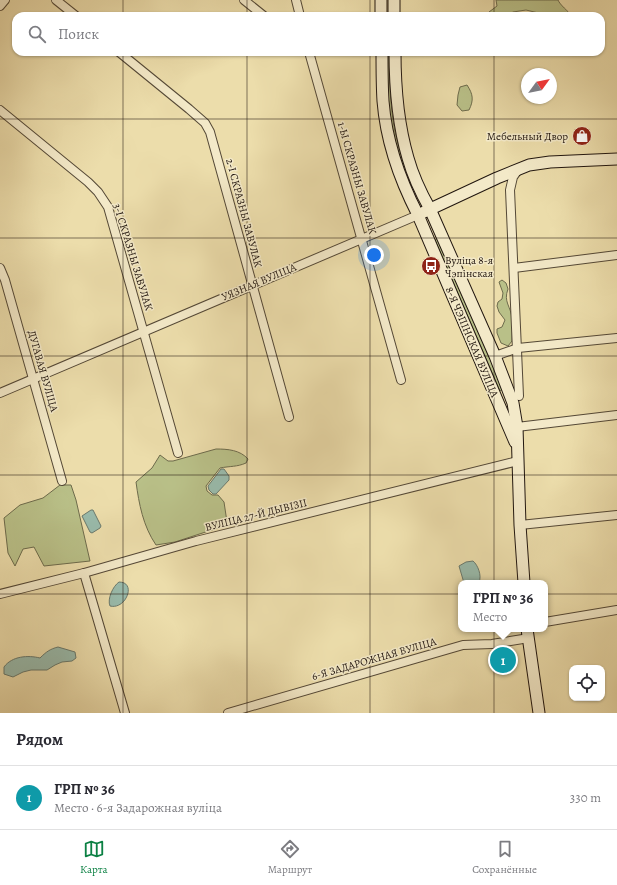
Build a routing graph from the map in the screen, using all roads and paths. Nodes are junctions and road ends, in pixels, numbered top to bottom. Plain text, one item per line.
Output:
1 (5, 0) edge
2 (56, 0) edge
3 (244, 0) edge
4 (296, 0) edge
5 (381, 0) edge
6 (394, 0) edge
7 (0, 6) edge
8 (71, 12) edge
9 (259, 12) edge
10 (299, 12) edge
11 (381, 12) edge
12 (394, 12) edge
13 (124, 56) edge
14 (310, 56) edge
15 (382, 56) edge
16 (395, 56) edge
17 (0, 110) edge
18 (617, 160) edge
19 (518, 170) junction
20 (430, 209) junction
21 (418, 215) junction
22 (362, 238) junction
23 (617, 255) edge
24 (0, 268) edge
25 (514, 268) junction
26 (252, 285) junction
27 (144, 332) junction
28 (617, 338) edge
29 (518, 348) junction
30 (495, 356) junction
31 (34, 379) junction
32 (401, 380) dead end
33 (0, 393) edge
34 (516, 399) junction
35 (617, 415) edge
36 (289, 417) dead end
37 (517, 427) junction
38 (517, 447) junction
39 (178, 453) dead end
40 (518, 461) junction
41 (62, 481) dead end
42 (617, 515) edge
43 (520, 525) junction
44 (84, 573) junction
45 (524, 580) edge
46 (0, 594) edge
47 (617, 610) edge
48 (548, 622) edge
49 (528, 633) edge
50 (125, 713) edge
51 (228, 713) edge
52 (539, 713) edge

1 - 7 street
2 - 8 street
3 - 9 street
4 - 10 street
5 - 11 main road
6 - 12 main road
13 - 26 street, 2-І СКРАЗНЫ ЗАВУЛАК
14 - 22 street, 1-Ы СКРАЗНЫ ЗАВУЛАК
15 - 21 main road, 8-Я ЧЭПІНСКАЯ ВУЛІЦА
16 - 20 main road, 8-Я ЧЭПІНСКАЯ ВУЛІЦА
17 - 27 street, 3-І СКРАЗНЫ ЗАВУЛАК
18 - 19 main road, УЯЗНАЯ ВУЛІЦА
19 - 20 main road, УЯЗНАЯ ВУЛІЦА
19 - 25 street, 8-Я ЧЭПІНСКАЯ ВУЛІЦА
20 - 21 main road, УЯЗНАЯ ВУЛІЦА
20 - 30 main road, 8-Я ЧЭПІНСКАЯ ВУЛІЦА
21 - 22 street, УЯЗНАЯ ВУЛІЦА
21 - 38 main road, 8-Я ЧЭПІНСКАЯ ВУЛІЦА
22 - 26 street, УЯЗНАЯ ВУЛІЦА
22 - 32 street, 1-Ы СКРАЗНЫ ЗАВУЛАК
23 - 25 street
24 - 31 street, ДУГАВАЯ ВУЛІЦА
25 - 29 street, 8-Я ЧЭПІНСКАЯ ВУЛІЦА
26 - 27 street, УЯЗНАЯ ВУЛІЦА
26 - 36 street, 2-І СКРАЗНЫ ЗАВУЛАК
27 - 31 street, УЯЗНАЯ ВУЛІЦА
27 - 39 street, 3-І СКРАЗНЫ ЗАВУЛАК
28 - 29 street
29 - 30 street
29 - 34 street, 8-Я ЧЭПІНСКАЯ ВУЛІЦА
30 - 34 main road, 8-Я ЧЭПІНСКАЯ ВУЛІЦА
31 - 33 street, УЯЗНАЯ ВУЛІЦА
31 - 41 street, ДУГАВАЯ ВУЛІЦА
34 - 37 main road, 8-Я ЧЭПІНСКАЯ ВУЛІЦА
35 - 37 street
37 - 38 main road, 8-Я ЧЭПІНСКАЯ ВУЛІЦА
38 - 40 main road, 8-Я ЧЭПІНСКАЯ ВУЛІЦА
40 - 43 main road, 8-Я ЧЭПІНСКАЯ ВУЛІЦА
40 - 44 street, ВУЛІЦА 27-Й ДЫВІЗІІ
42 - 43 street
43 - 45 main road, 8-Я ЧЭПІНСКАЯ ВУЛІЦА
44 - 46 street, ВУЛІЦА 27-Й ДЫВІЗІІ
44 - 50 street
47 - 48 street
49 - 51 street, 6-Я ЗАДАРОЖНАЯ ВУЛІЦА
49 - 52 main road

